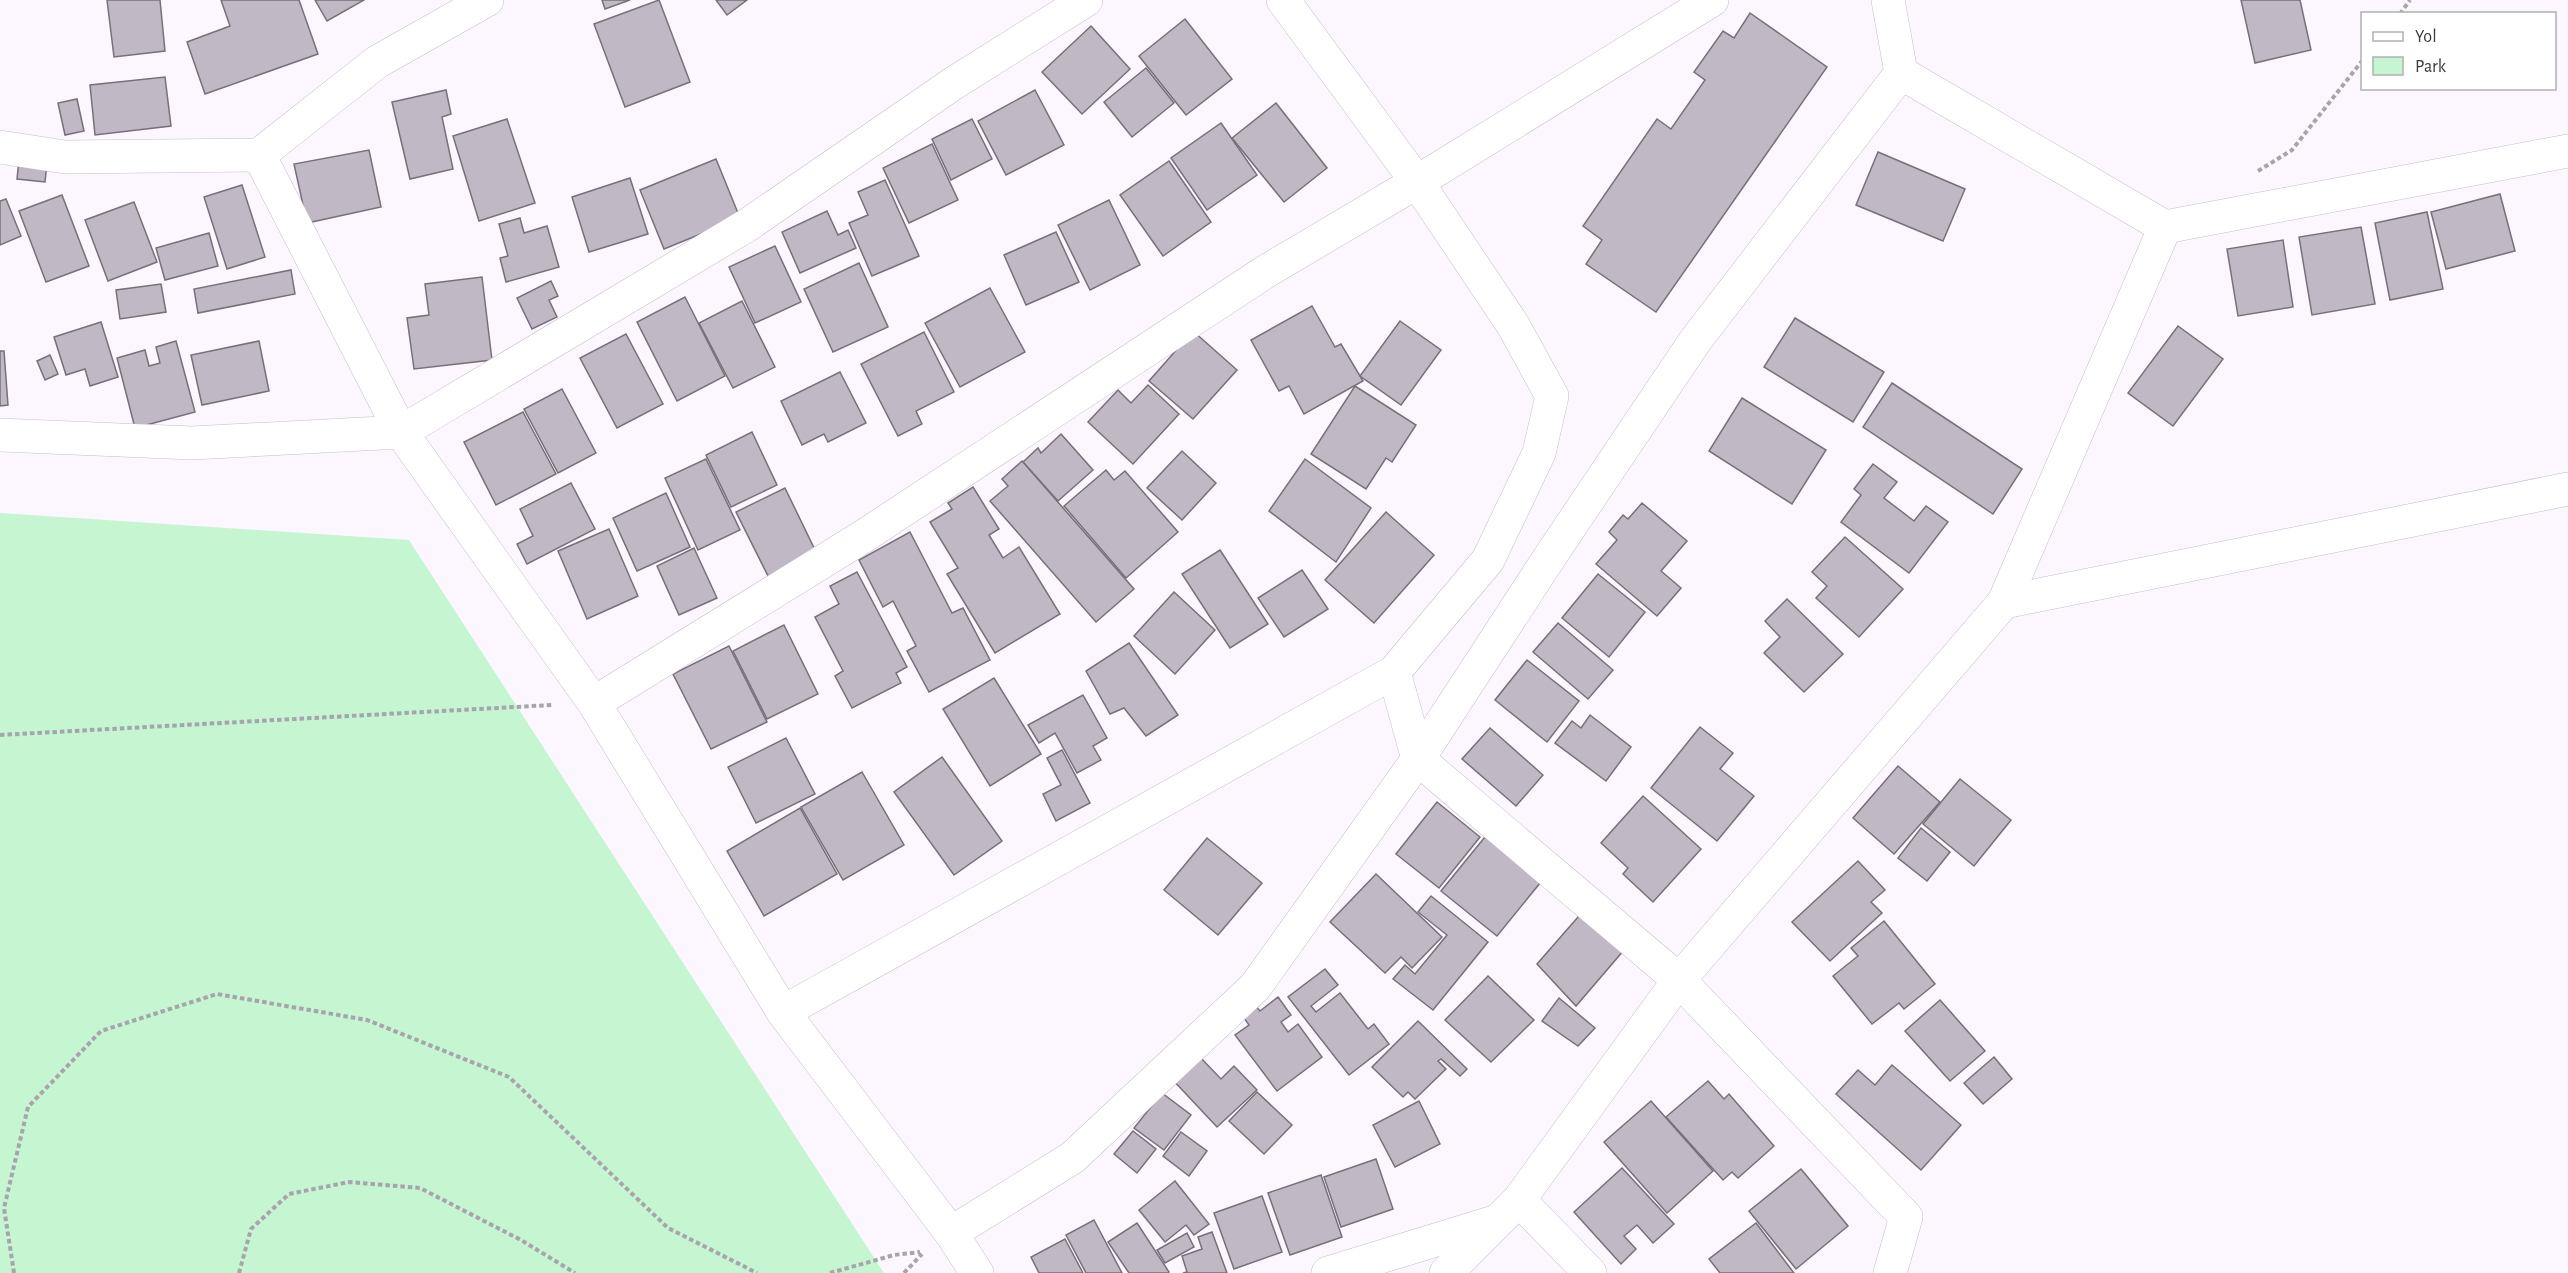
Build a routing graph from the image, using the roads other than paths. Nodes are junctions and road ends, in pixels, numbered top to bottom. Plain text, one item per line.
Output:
1 (488, 0) edge
2 (1086, 0) edge
3 (1283, 0) edge
4 (1712, 0) edge
5 (1888, 0) edge
6 (1901, 73) junction
7 (0, 147) edge
8 (2568, 151) edge
9 (259, 155) junction
10 (1417, 182) junction
11 (2165, 227) junction
12 (401, 432) junction
13 (0, 435) edge
14 (2568, 489) edge
15 (2004, 602) junction
16 (1394, 672) junction
17 (594, 703) junction
18 (1419, 759) junction
19 (1679, 980) junction
20 (783, 1012) junction
21 (1520, 1200) junction
22 (1496, 1222) junction
23 (951, 1233) junction
24 (977, 1273) edge
25 (1328, 1273) edge
26 (1446, 1273) edge
27 (1590, 1273) edge
28 (1890, 1273) edge

1 - 9 street
2 - 12 street
3 - 10 street
4 - 10 street
5 - 6 street
6 - 11 street
6 - 18 street
7 - 9 street
8 - 11 street
9 - 12 street
10 - 16 street
10 - 17 street
11 - 15 street
12 - 13 street
12 - 17 street
14 - 15 street
15 - 19 street
16 - 18 street
16 - 20 street
17 - 20 street
18 - 19 street
18 - 23 street
19 - 21 street
19 - 28 street
20 - 23 street
21 - 22 street
21 - 27 street
22 - 25 street
22 - 26 street
23 - 24 street

